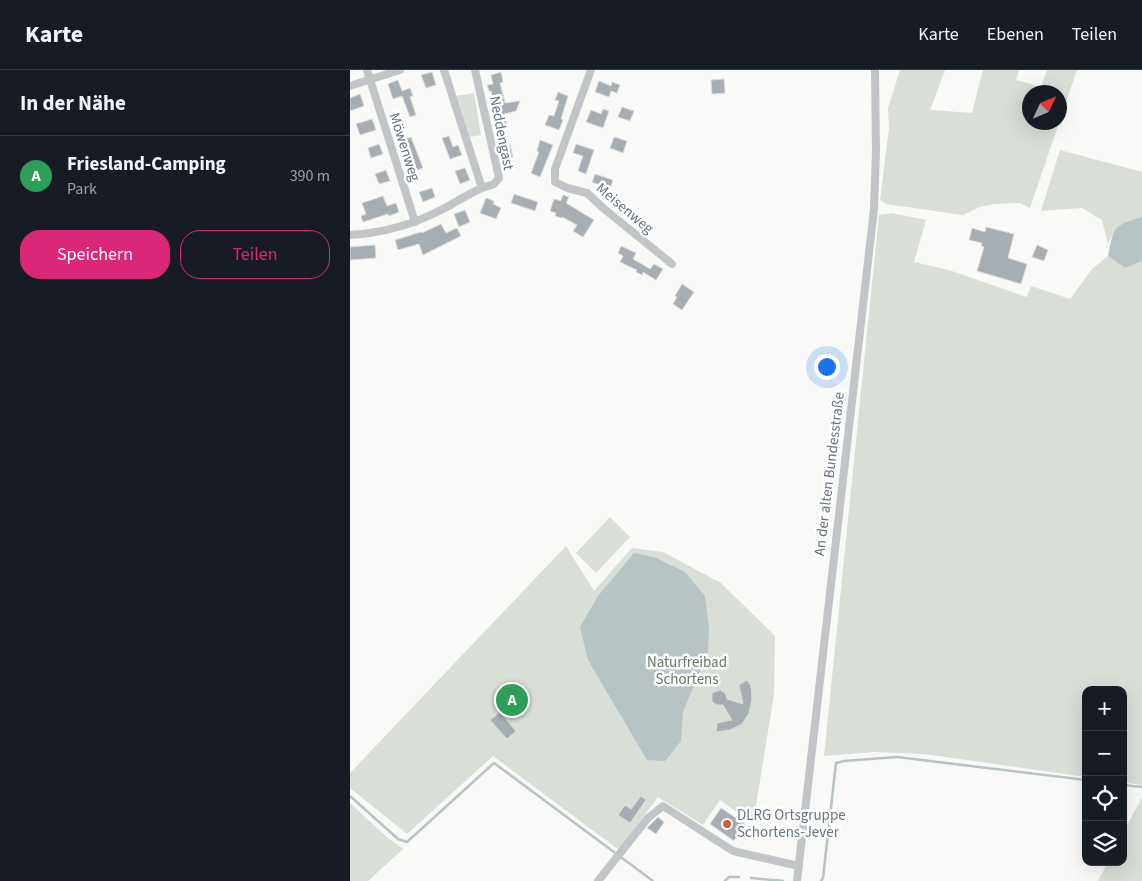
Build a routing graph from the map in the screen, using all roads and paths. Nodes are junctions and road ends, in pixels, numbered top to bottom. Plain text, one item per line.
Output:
1 (366, 70) edge
2 (400, 70) edge
3 (444, 70) edge
4 (475, 70) edge
5 (591, 70) edge
6 (875, 70) edge
7 (369, 80) junction
8 (350, 86) edge
9 (482, 188) junction
10 (415, 222) junction
11 (350, 235) edge
12 (672, 264) dead end
13 (798, 866) junction
14 (598, 881) edge
15 (797, 881) edge

1 - 7 street, Möwenweg
2 - 7 street
3 - 9 street, Neddengast
4 - 9 street, Neddengast
5 - 12 street, Meisenweg
6 - 13 street, An der alten Bundesstraße
7 - 8 street
7 - 10 street, Möwenweg
9 - 10 street
10 - 11 street
13 - 14 street
13 - 15 street, An der alten Bundesstraße

